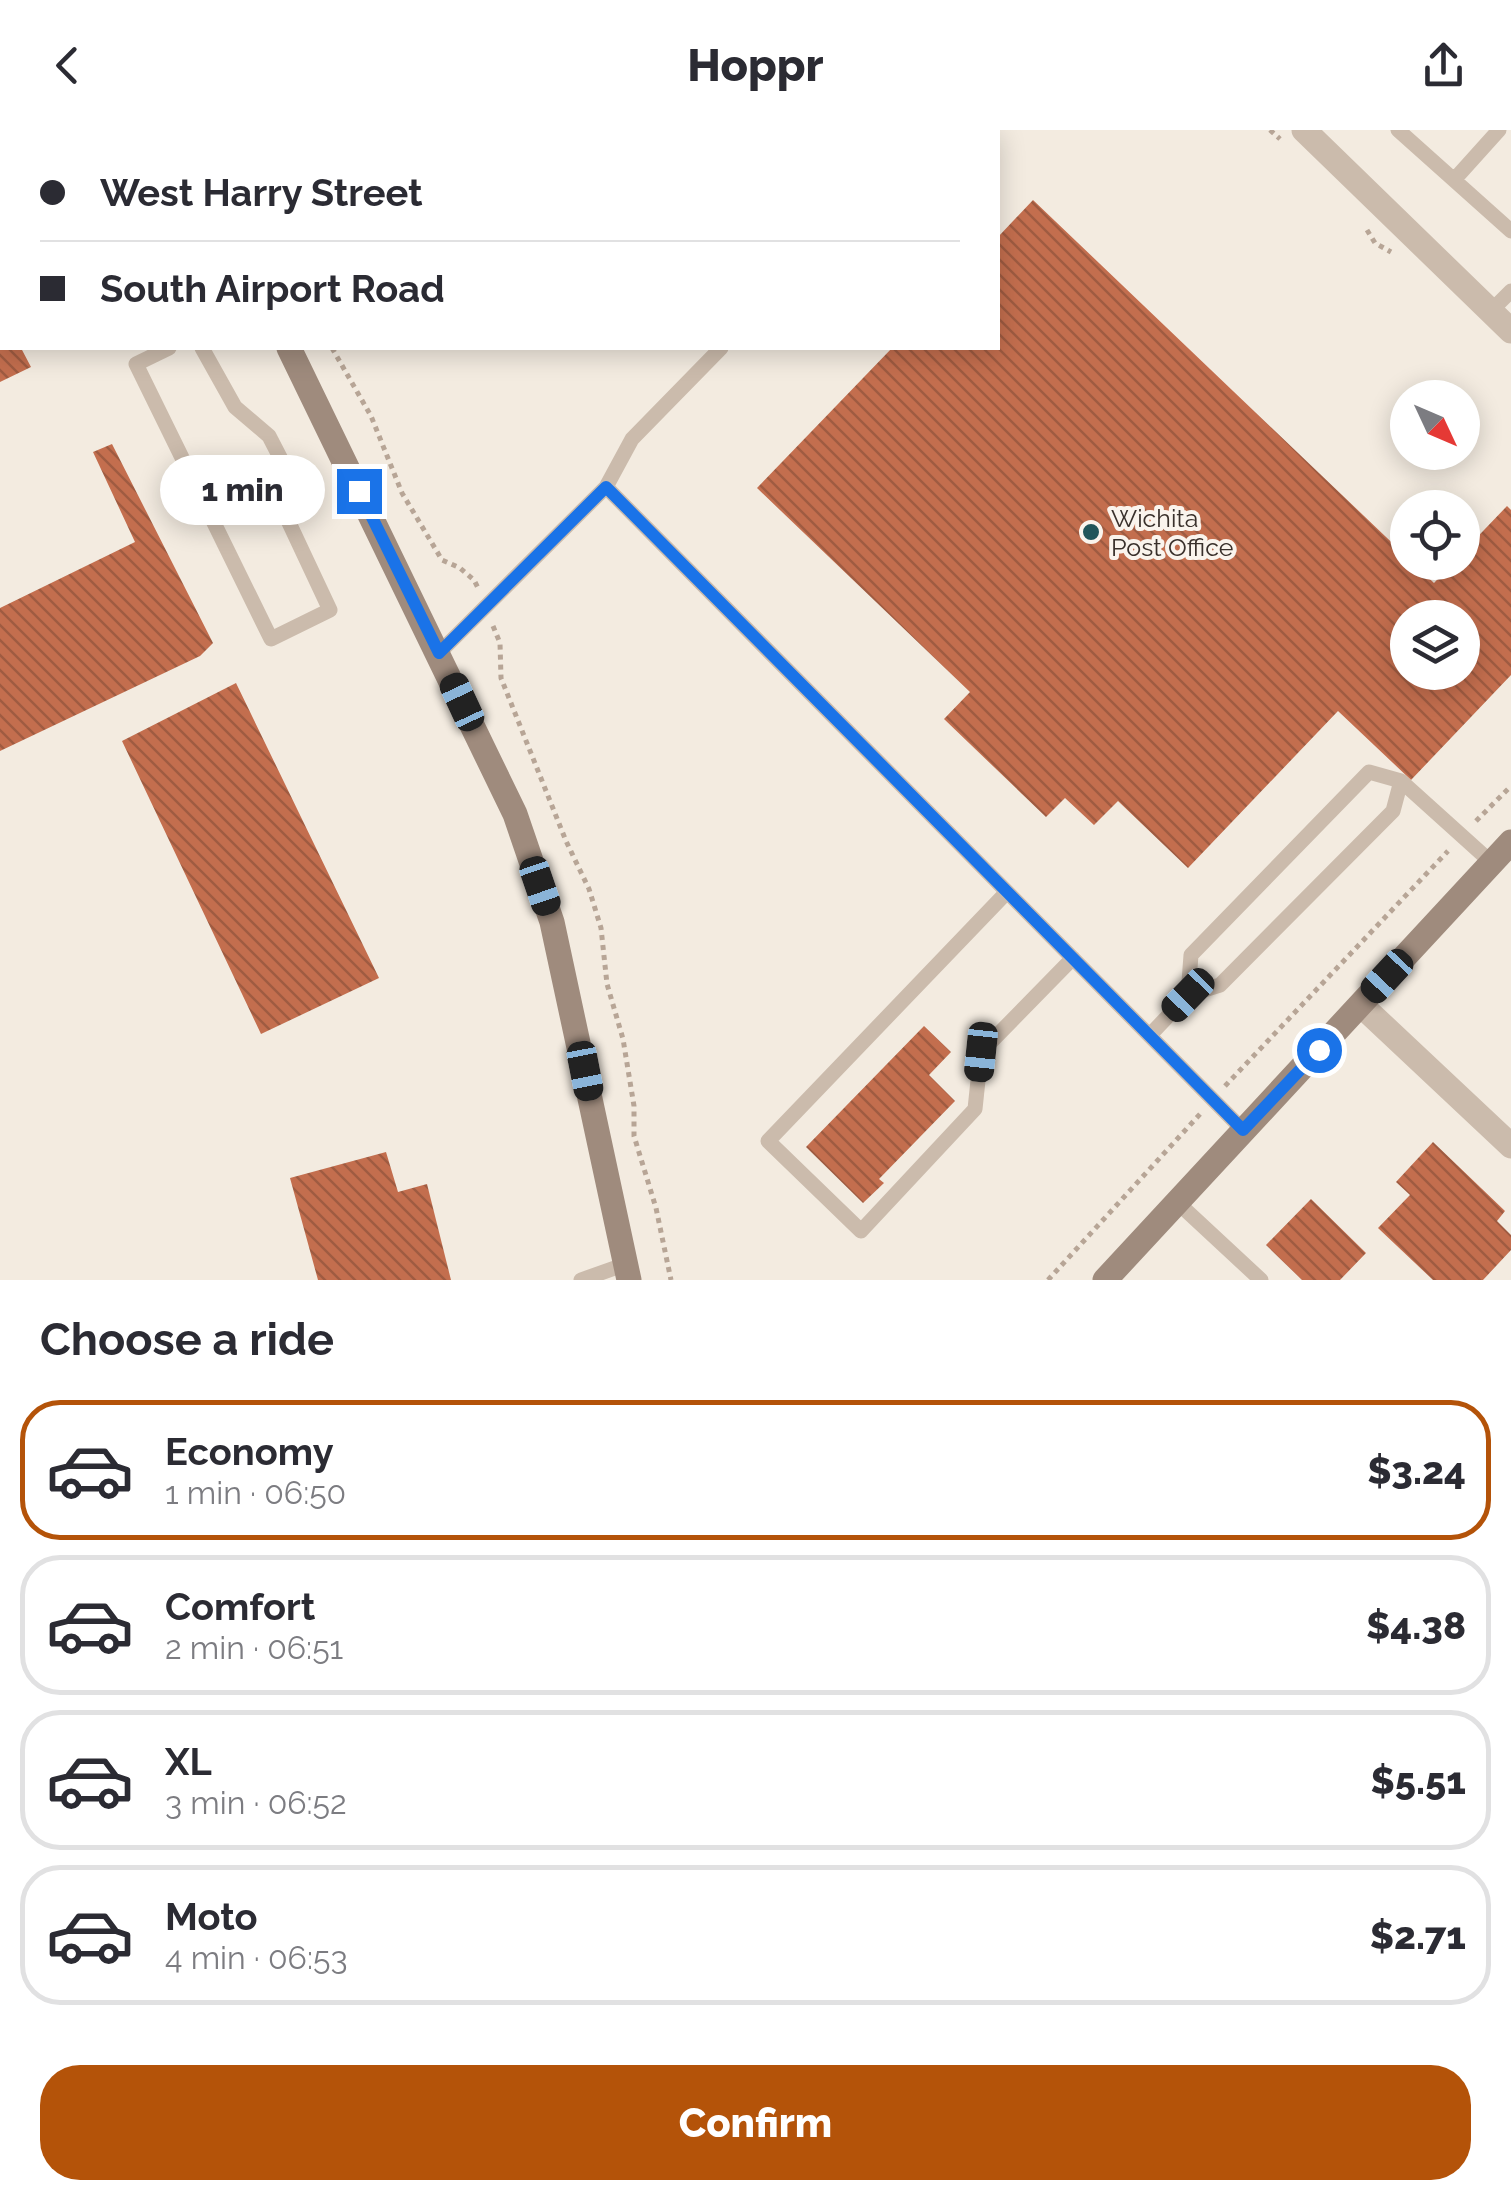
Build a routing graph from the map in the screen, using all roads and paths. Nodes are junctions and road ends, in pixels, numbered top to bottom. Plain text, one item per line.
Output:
1 (1304, 130) edge
2 (1398, 130) edge
3 (1499, 130) edge
4 (1454, 180) junction
5 (1511, 231) edge
6 (1511, 291) edge
7 (1491, 312) junction
8 (1511, 331) edge
9 (165, 350) edge
10 (203, 350) edge
11 (290, 350) edge
12 (719, 350) edge
13 (606, 487) junction
14 (439, 653) junction
15 (1401, 780) junction
16 (1511, 786) edge
17 (1462, 836) junction
18 (1511, 842) edge
19 (1492, 864) junction
20 (1007, 892) junction
21 (1073, 958) junction
22 (1188, 995) junction
23 (1361, 1004) junction
24 (1150, 1035) junction
25 (1213, 1100) junction
26 (1243, 1130) junction
27 (1511, 1146) edge
28 (1178, 1202) junction
29 (628, 1272) edge
30 (581, 1280) edge
31 (1048, 1280) edge
32 (1106, 1280) edge
33 (1261, 1280) edge

1 - 7 street
2 - 4 lane
3 - 4 lane
4 - 5 lane
6 - 7 lane
7 - 8 street
9 - 10 lane
11 - 14 street
12 - 13 lane
13 - 14 lane
13 - 20 lane
14 - 29 street
15 - 17 lane
15 - 22 lane
15 - 22 lane
16 - 17 path
17 - 19 lane
17 - 25 path
18 - 19 street
19 - 23 street
20 - 21 lane
20 - 21 lane
21 - 24 lane
22 - 24 lane
23 - 26 street
23 - 27 street
24 - 25 lane
25 - 26 lane
25 - 31 path
26 - 28 street
28 - 32 street
28 - 33 lane
29 - 30 lane

